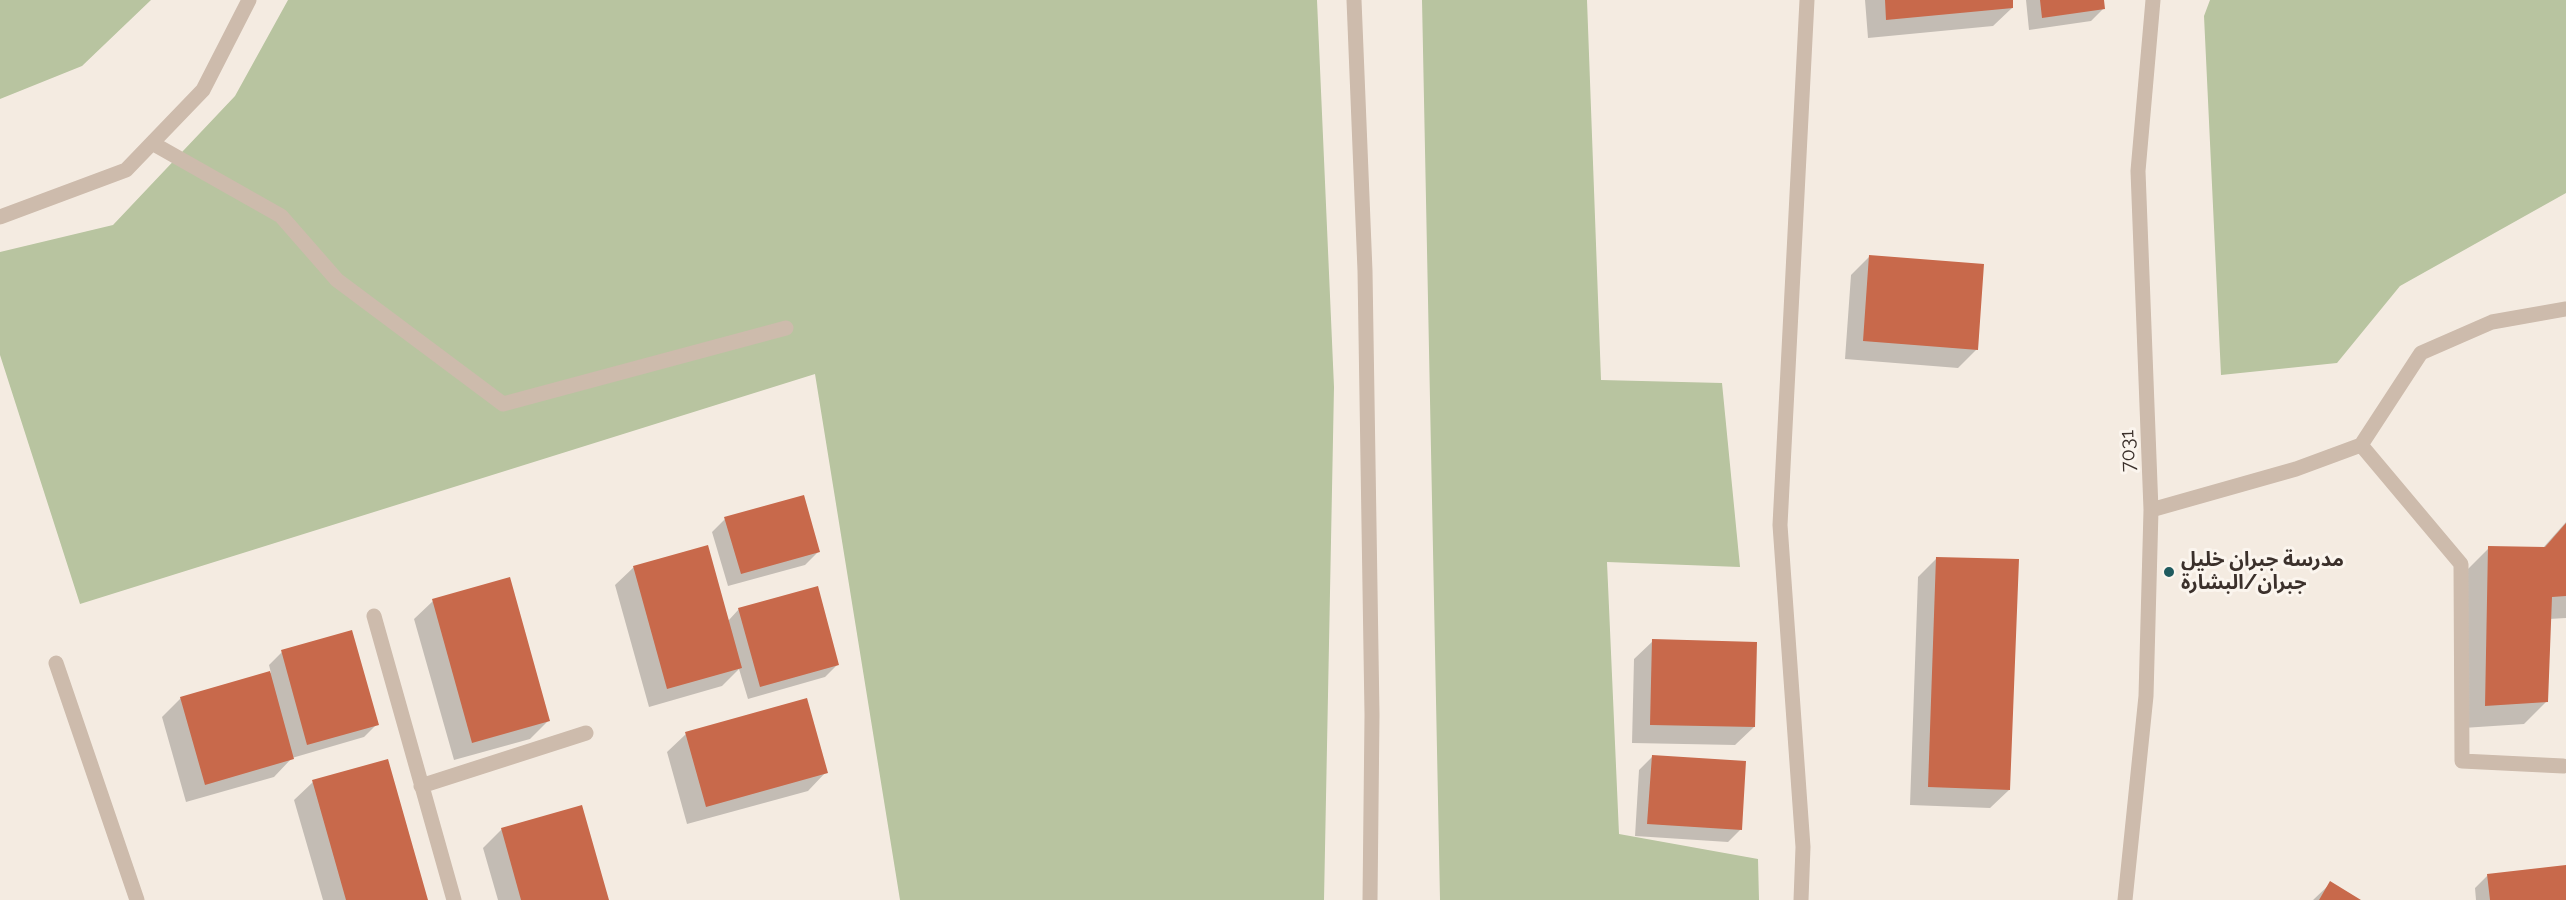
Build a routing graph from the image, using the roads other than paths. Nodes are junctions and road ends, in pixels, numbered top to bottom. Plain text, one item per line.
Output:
1 (249, 0) edge
2 (1354, 0) edge
3 (1808, 0) edge
4 (2153, 0) edge
5 (152, 143) junction
6 (0, 217) edge
7 (2566, 309) edge
8 (786, 328) dead end
9 (2361, 445) junction
10 (2151, 510) junction
11 (374, 616) dead end
12 (56, 663) dead end
13 (586, 733) dead end
14 (2563, 766) dead end
15 (421, 786) junction
16 (137, 900) edge
17 (453, 900) edge
18 (1370, 900) edge
19 (1801, 900) edge
20 (2125, 900) edge

1 - 5 street
2 - 18 street
3 - 19 street
4 - 10 street, 7031
5 - 6 street
5 - 8 street
7 - 9 street
9 - 10 street
9 - 14 street
10 - 20 street, 7031
11 - 15 street
12 - 16 street
13 - 15 street
15 - 17 street

